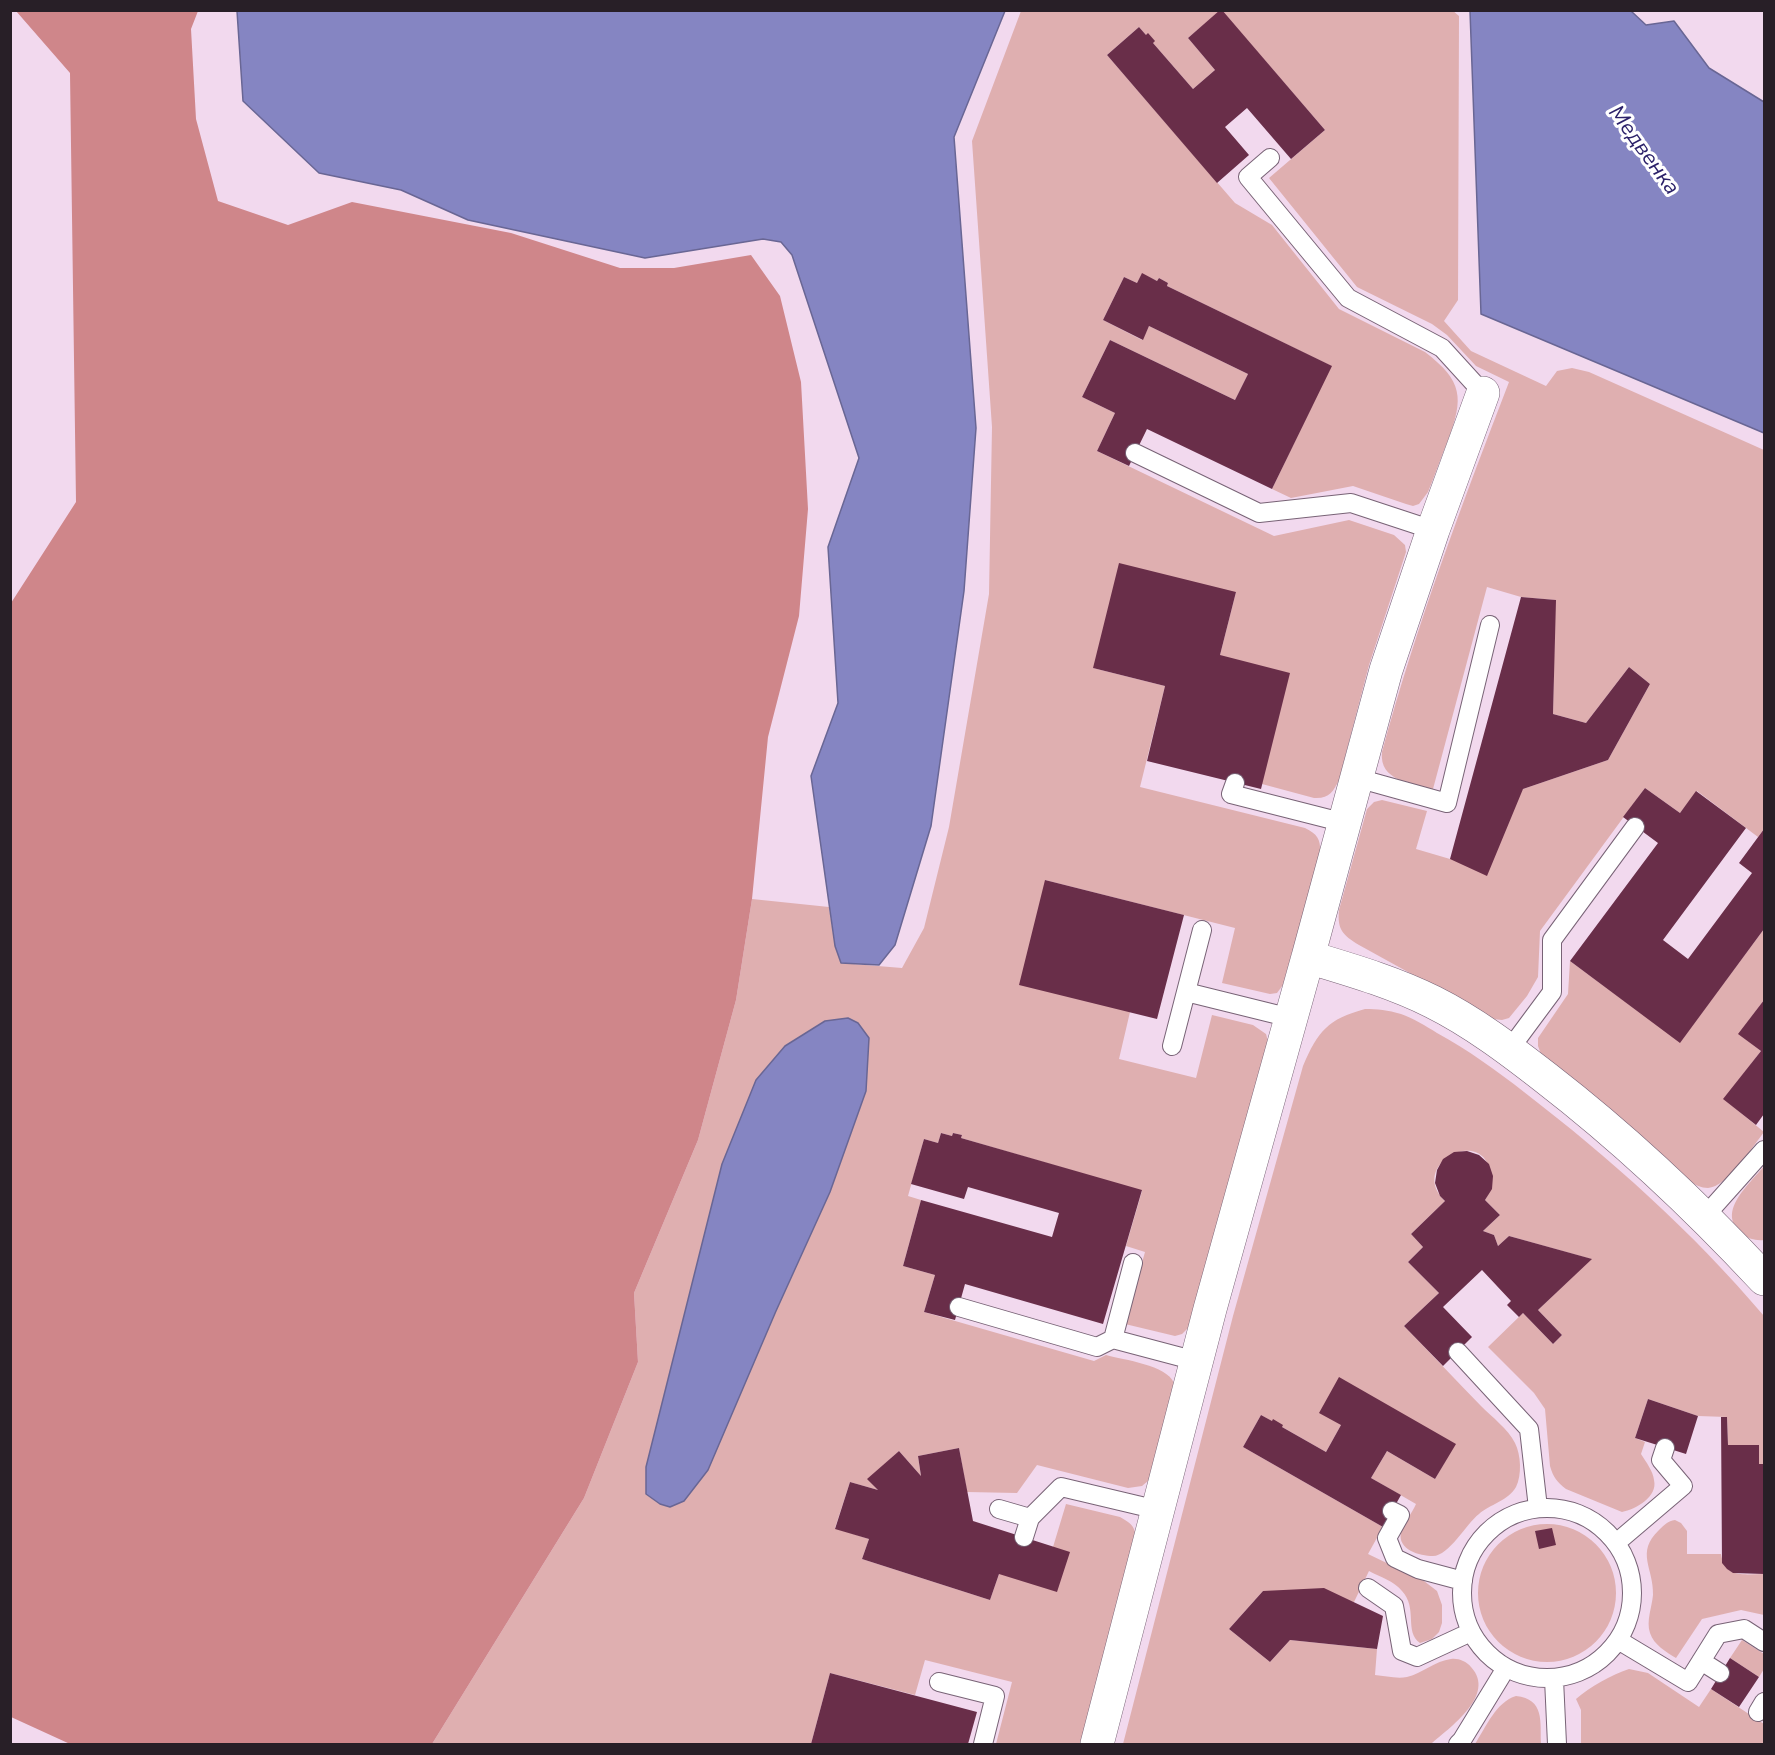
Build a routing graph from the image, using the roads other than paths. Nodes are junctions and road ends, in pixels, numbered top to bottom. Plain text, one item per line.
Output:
1 (1270, 158) dead end
2 (1484, 393) joint
3 (1135, 453) dead end
4 (1433, 530) junction
5 (1490, 626) dead end
6 (1357, 778) junction
7 (1235, 783) dead end
8 (1345, 823) junction
9 (1635, 827) dead end
10 (1202, 930) dead end
11 (1308, 957) junction
12 (1186, 992) junction
13 (1291, 1018) junction
14 (1172, 1046) dead end
15 (1509, 1050) junction
16 (1764, 1150) edge
17 (1705, 1216) junction
18 (1133, 1263) dead end
19 (1761, 1268) edge
20 (959, 1308) dead end
21 (1113, 1339) junction
22 (1458, 1352) dead end
23 (1196, 1361) junction
24 (1665, 1448) dead end
25 (1538, 1508) junction
26 (999, 1509) dead end
27 (1158, 1510) junction
28 (1392, 1511) dead end
29 (1030, 1518) junction
30 (1024, 1537) dead end
31 (1616, 1543) junction
32 (1463, 1581) junction
33 (1368, 1588) dead end
34 (1471, 1632) junction
35 (1618, 1641) junction
36 (1764, 1642) edge
37 (1701, 1661) junction
38 (1506, 1668) junction
39 (1720, 1673) dead end
40 (1554, 1679) junction
41 (939, 1682) dead end
42 (983, 1744) edge
43 (1097, 1744) edge
44 (1458, 1744) edge
45 (1557, 1744) edge

1 - 2 lane
2 - 4 street
3 - 4 lane
4 - 6 street
5 - 6 lane
6 - 8 street
7 - 8 lane
8 - 11 street
9 - 15 lane
10 - 12 lane
11 - 13 street
11 - 15 street
12 - 13 lane
12 - 14 lane
13 - 23 street
15 - 17 street
16 - 17 lane
17 - 19 street
18 - 21 lane
20 - 21 lane
21 - 23 lane
22 - 25 lane
23 - 27 street
24 - 31 lane
25 - 31 lane
25 - 32 lane
26 - 29 lane
27 - 29 lane
27 - 43 street
28 - 32 lane
29 - 30 lane
31 - 35 lane
32 - 34 lane
33 - 34 lane
34 - 38 lane
35 - 37 lane
35 - 40 lane
36 - 37 lane
37 - 39 lane
38 - 40 lane
38 - 44 lane
40 - 45 lane
41 - 42 lane

